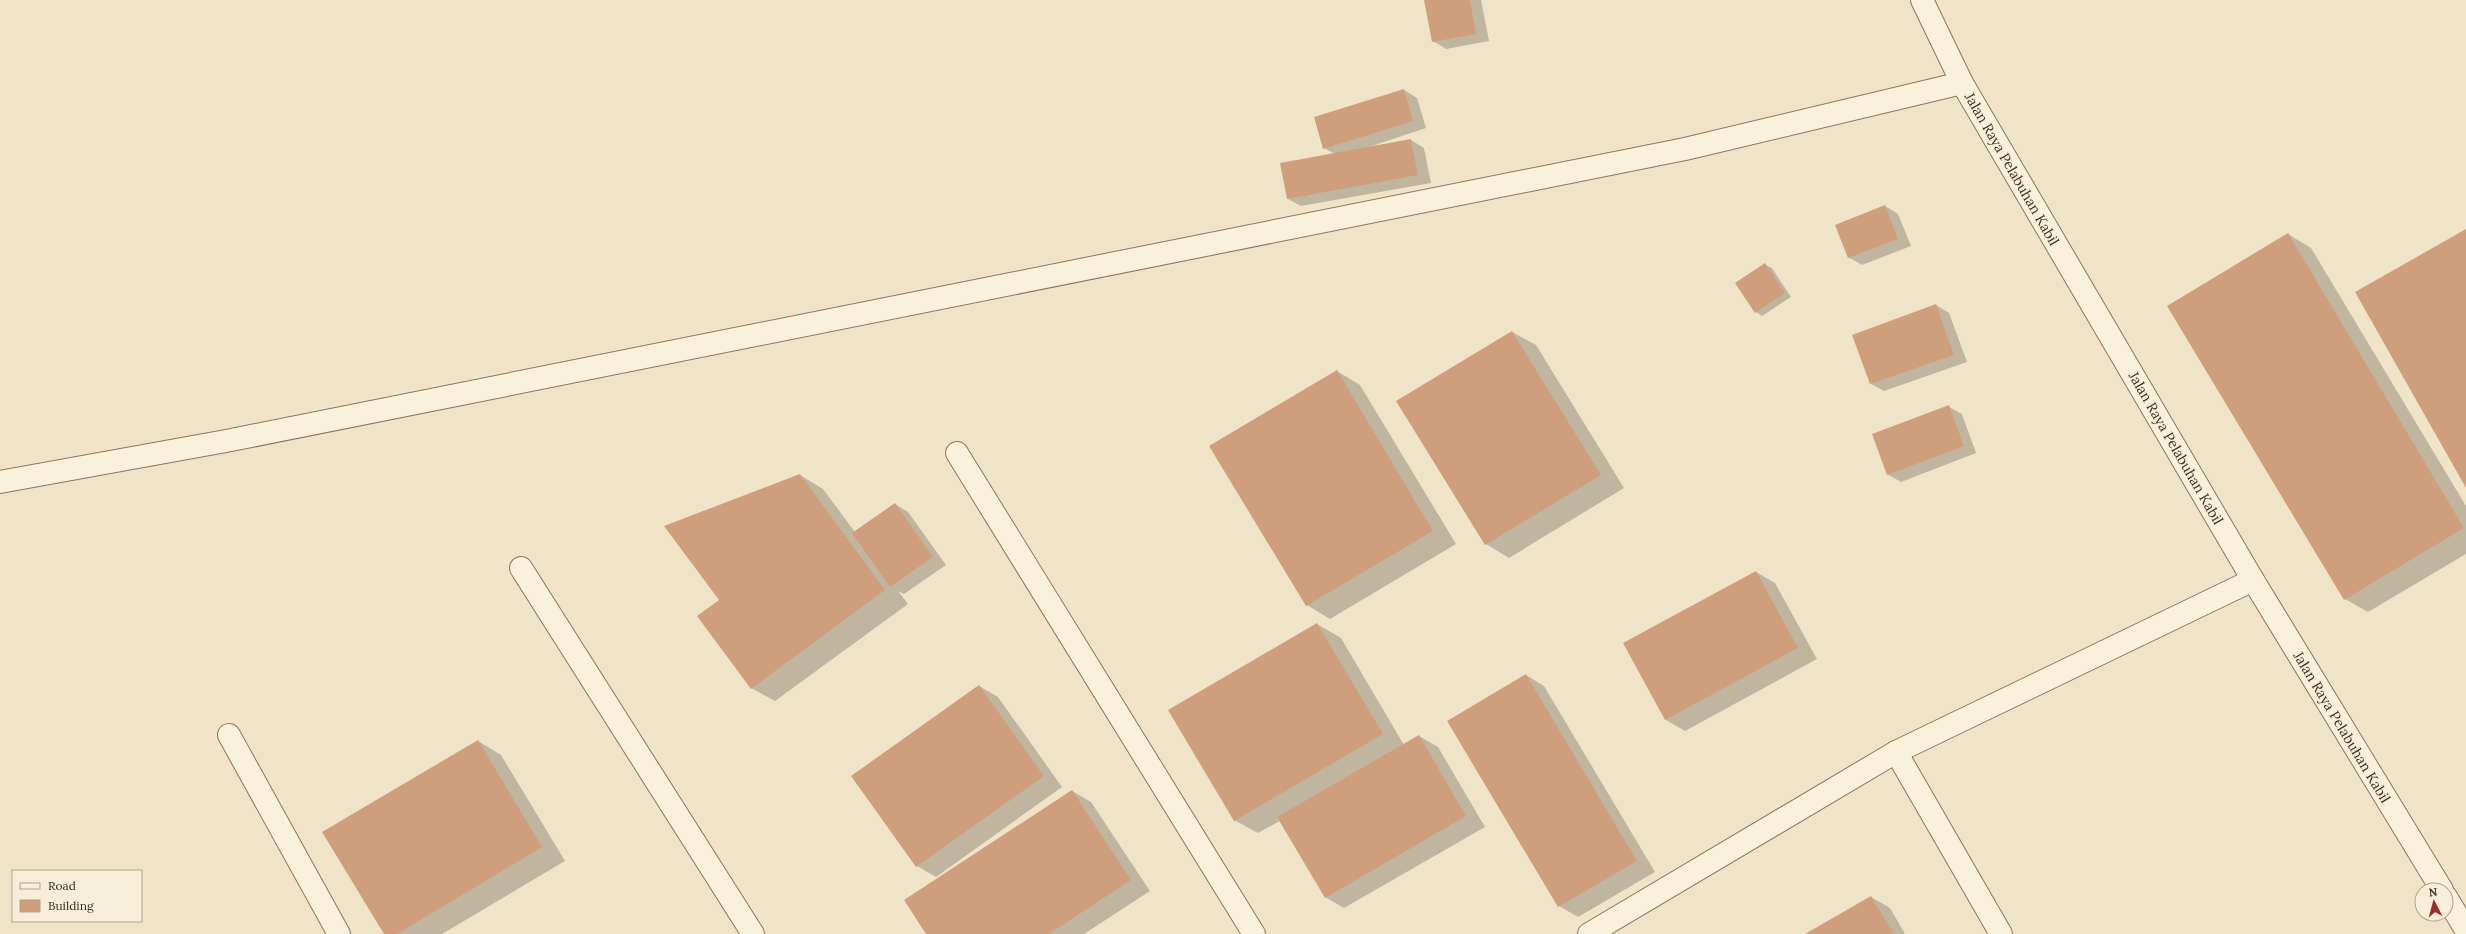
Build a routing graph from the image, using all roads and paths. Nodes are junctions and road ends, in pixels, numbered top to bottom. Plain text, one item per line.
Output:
1 (1922, 0) edge
2 (1962, 83) junction
3 (957, 453) dead end
4 (0, 482) edge
5 (521, 568) dead end
6 (2253, 580) junction
7 (229, 735) dead end
8 (1896, 752) junction
9 (2437, 882) edge
10 (2454, 910) edge
11 (2466, 930) edge
12 (339, 934) edge
13 (753, 934) edge
14 (1254, 934) edge
15 (1589, 934) edge
16 (2001, 934) edge

1 - 2 street, Jalan Raya Pelabuhan Kabil
2 - 4 street
2 - 6 street, Jalan Raya Pelabuhan Kabil
3 - 14 street
5 - 13 street
6 - 8 street
6 - 9 street, Jalan Raya Pelabuhan Kabil
7 - 12 street
8 - 15 street
8 - 16 street
10 - 11 street

